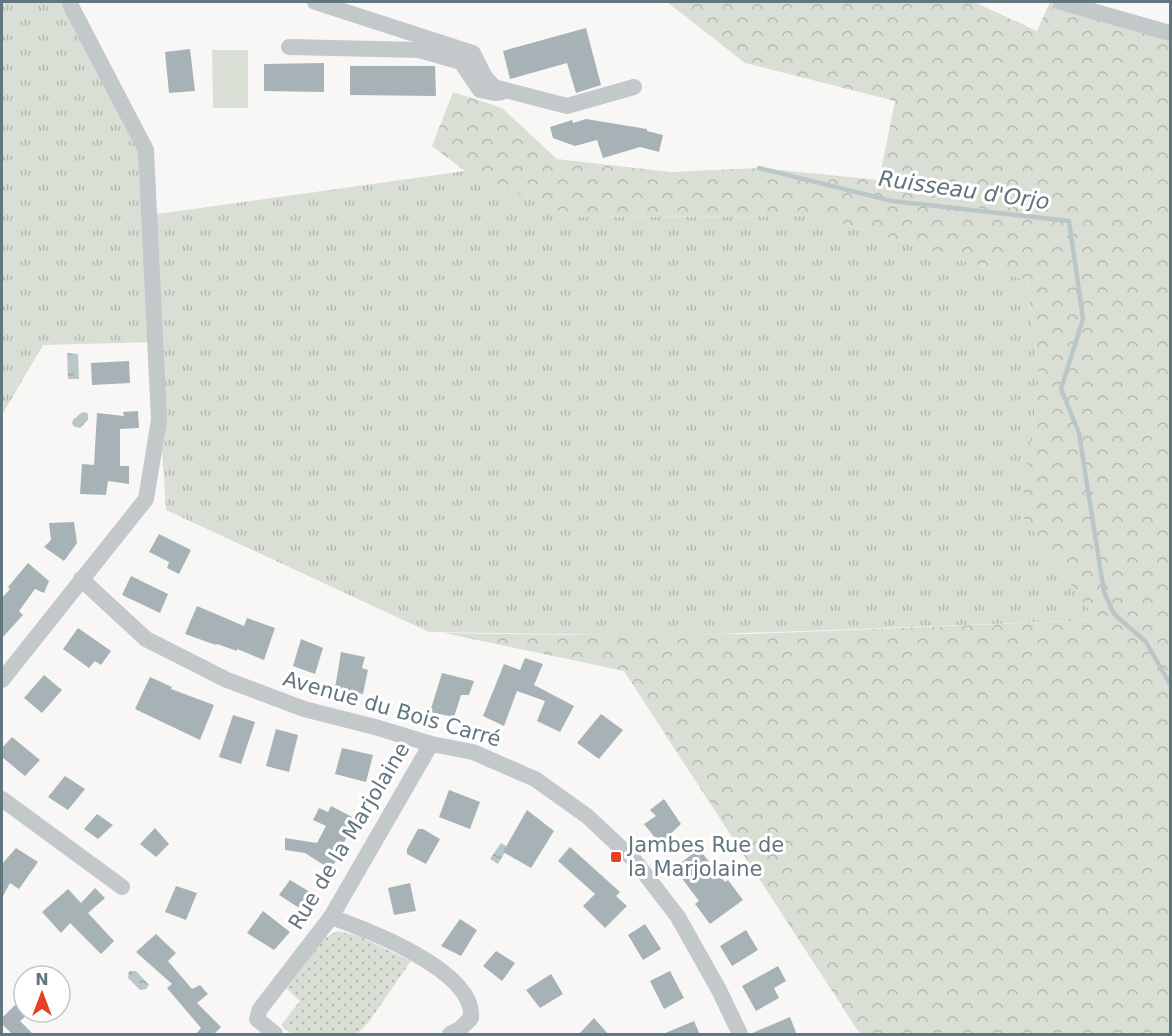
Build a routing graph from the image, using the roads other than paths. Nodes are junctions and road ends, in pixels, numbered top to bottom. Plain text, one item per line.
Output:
1 (70, 2) edge
2 (315, 2) edge
3 (1061, 2) edge
4 (1170, 33) edge
5 (289, 47) dead end
6 (634, 87) dead end
7 (506, 91) junction
8 (81, 579) junction
9 (2, 680) edge
10 (431, 744) junction
11 (2, 799) edge
12 (122, 887) dead end
13 (331, 917) junction
14 (274, 1035) edge
15 (450, 1035) edge
16 (740, 1035) edge

1 - 8 street
2 - 7 street
3 - 4 street
5 - 7 street
6 - 7 street
8 - 9 street
8 - 10 street, Avenue du Bois Carré
10 - 13 street, Rue de la Marjolaine
10 - 16 street, Avenue du Bois Carré
11 - 12 street
13 - 14 street, Rue de la Marjolaine
13 - 15 street

